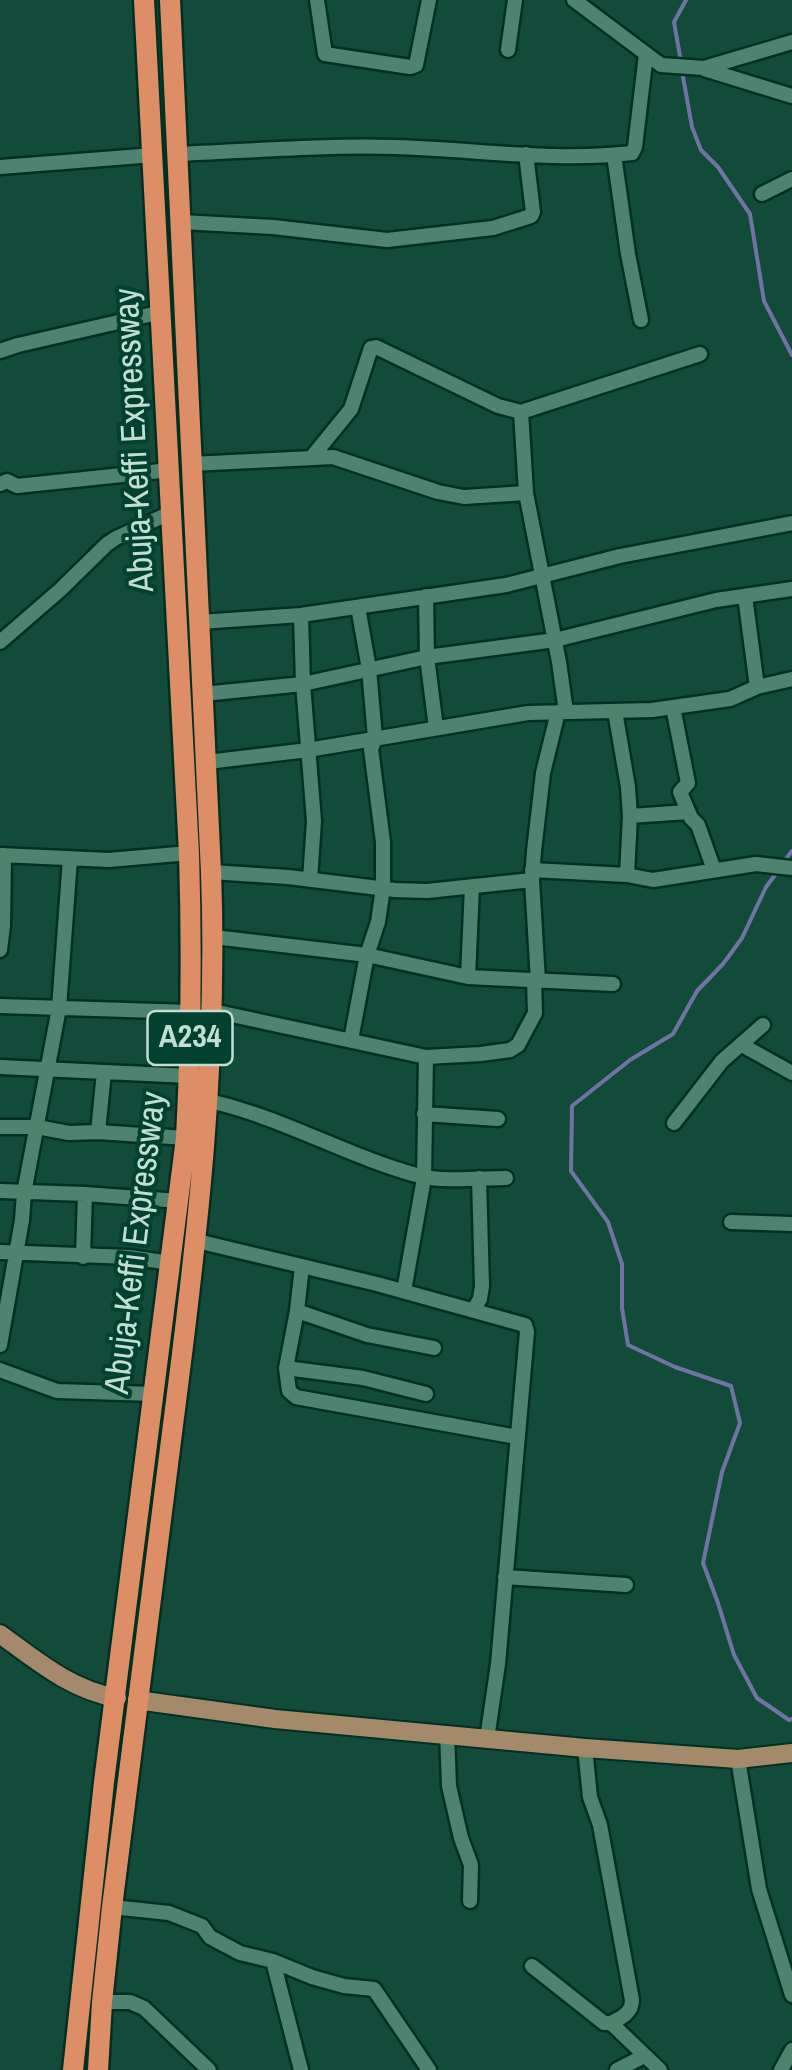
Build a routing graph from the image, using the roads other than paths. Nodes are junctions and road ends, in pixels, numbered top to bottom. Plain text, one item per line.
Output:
1 (144, 0) edge
2 (316, 0) edge
3 (429, 0) edge
4 (514, 0) edge
5 (574, 0) edge
6 (175, 1) edge
7 (792, 42) edge
8 (508, 50) dead end
9 (646, 54) junction
10 (704, 68) junction
11 (792, 96) edge
12 (154, 154) junction
13 (178, 154) junction
14 (526, 154) junction
15 (614, 154) junction
16 (0, 167) edge
17 (792, 179) edge
18 (762, 194) dead end
19 (181, 222) junction
20 (162, 312) junction
21 (640, 320) dead end
22 (0, 351) edge
23 (700, 354) dead end
24 (521, 412) junction
25 (312, 457) junction
26 (191, 464) junction
27 (170, 470) junction
28 (0, 484) edge
29 (526, 493) junction
30 (172, 512) junction
31 (792, 524) edge
32 (543, 578) junction
33 (792, 589) edge
34 (426, 596) junction
35 (745, 596) junction
36 (358, 607) junction
37 (301, 615) junction
38 (200, 622) junction
39 (555, 640) junction
40 (0, 642) edge
41 (427, 658) junction
42 (369, 669) junction
43 (792, 680) edge
44 (303, 684) junction
45 (758, 687) junction
46 (204, 694) junction
47 (673, 707) junction
48 (615, 710) junction
49 (562, 712) junction
50 (436, 728) junction
51 (375, 738) junction
52 (308, 750) junction
53 (206, 762) junction
54 (688, 812) junction
55 (630, 816) junction
56 (189, 852) junction
57 (2, 855) edge
58 (70, 858) junction
59 (792, 868) edge
60 (714, 870) junction
61 (211, 872) junction
62 (532, 875) junction
63 (628, 875) junction
64 (310, 880) junction
65 (472, 886) junction
66 (383, 888) junction
67 (214, 937) junction
68 (0, 950) edge
69 (367, 955) junction
70 (468, 977) junction
71 (536, 981) junction
72 (613, 984) dead end
73 (0, 1006) edge
74 (59, 1008) junction
75 (213, 1011) junction
76 (190, 1012) junction
77 (763, 1025) dead end
78 (350, 1040) junction
79 (742, 1045) junction
80 (426, 1057) junction
81 (0, 1067) edge
82 (46, 1069) junction
83 (104, 1072) junction
84 (792, 1074) edge
85 (189, 1076) junction
86 (209, 1100) junction
87 (424, 1114) junction
88 (498, 1119) dead end
89 (674, 1123) dead end
90 (0, 1127) edge
91 (37, 1127) junction
92 (98, 1132) junction
93 (186, 1138) junction
94 (424, 1178) junction
95 (479, 1178) junction
96 (506, 1178) dead end
97 (0, 1191) edge
98 (24, 1193) junction
99 (85, 1194) junction
100 (178, 1201) junction
101 (731, 1222) dead end
102 (792, 1224) edge
103 (196, 1241) junction
104 (8, 1253) edge
105 (82, 1257) junction
106 (171, 1263) junction
107 (302, 1266) junction
108 (404, 1291) junction
109 (474, 1309) junction
110 (297, 1311) junction
111 (0, 1345) edge
112 (434, 1348) dead end
113 (286, 1368) junction
114 (0, 1370) edge
115 (153, 1394) junction
116 (426, 1394) dead end
117 (517, 1438) junction
118 (504, 1578) junction
119 (626, 1585) dead end
120 (0, 1634) edge
121 (127, 1700) junction
122 (448, 1733) junction
123 (488, 1739) junction
124 (585, 1748) junction
125 (792, 1753) edge
126 (738, 1759) junction
127 (470, 1902) dead end
128 (112, 1907) junction
129 (273, 1961) junction
130 (532, 1966) dead end
131 (792, 1994) edge
132 (102, 2002) junction
133 (611, 2024) junction
134 (792, 2050) edge
135 (644, 2056) junction
136 (73, 2070) edge
137 (98, 2070) edge
138 (209, 2070) edge
139 (300, 2070) edge
140 (429, 2070) edge
141 (617, 2070) edge
142 (660, 2070) edge
143 (780, 2070) edge

1 - 12 highway, Abuja-Keffi Expressway / A234
2 - 3 street
4 - 8 street
5 - 9 street
6 - 13 highway, Abuja-Keffi Expressway / A234
7 - 10 street
9 - 10 street
9 - 15 street
10 - 11 street
12 - 16 street
12 - 20 highway, Abuja-Keffi Expressway / A234
13 - 14 street
13 - 19 highway, Abuja-Keffi Expressway / A234
14 - 15 street
14 - 19 street
15 - 21 street
17 - 18 street
19 - 26 highway, Abuja-Keffi Expressway / A234
20 - 22 street
20 - 27 highway, Abuja-Keffi Expressway / A234
23 - 24 street
24 - 25 street
24 - 29 street
25 - 26 street
25 - 29 street
26 - 38 highway, Abuja-Keffi Expressway / A234
27 - 28 street
27 - 30 highway, Abuja-Keffi Expressway / A234
29 - 32 street
30 - 40 street
30 - 56 highway, Abuja-Keffi Expressway / A234
31 - 32 street
32 - 34 street
32 - 39 street
33 - 35 street
34 - 36 street
34 - 41 street
35 - 39 street
35 - 45 street
36 - 37 street
36 - 42 street
37 - 38 street
37 - 44 street
38 - 46 highway, Abuja-Keffi Expressway / A234
39 - 41 street
39 - 49 street
41 - 42 street
41 - 50 street
42 - 44 street
42 - 51 street
43 - 45 street
44 - 46 street
44 - 52 street
45 - 47 street
46 - 53 highway, Abuja-Keffi Expressway / A234
47 - 48 street
47 - 54 street
48 - 49 street
48 - 55 street
49 - 50 street
49 - 62 street
50 - 51 street
51 - 52 street
51 - 66 street
52 - 53 street
52 - 64 street
53 - 61 highway, Abuja-Keffi Expressway / A234
54 - 55 street
54 - 60 street
55 - 63 street
56 - 58 street
56 - 76 highway, Abuja-Keffi Expressway / A234
57 - 58 street
57 - 68 street
58 - 74 street
59 - 60 street
60 - 63 street
61 - 64 street
61 - 67 highway, Abuja-Keffi Expressway / A234
62 - 63 street
62 - 65 street
62 - 71 street
64 - 66 street
65 - 66 street
65 - 70 street
66 - 69 street
67 - 69 street
67 - 75 highway, Abuja-Keffi Expressway / A234
69 - 70 street
69 - 78 street
70 - 71 street
71 - 72 street
71 - 80 street
73 - 74 street
74 - 76 street
74 - 82 street
75 - 78 street
75 - 86 highway, Abuja-Keffi Expressway / A234
76 - 85 highway, Abuja-Keffi Expressway / A234
77 - 79 street
78 - 80 street
79 - 84 street
79 - 89 street
80 - 87 street
81 - 82 street
82 - 83 street
82 - 91 street
83 - 85 street
83 - 92 street
85 - 93 highway, Abuja-Keffi Expressway / A234
86 - 94 street
86 - 103 highway, Abuja-Keffi Expressway / A234
87 - 88 street
87 - 94 street
90 - 91 street
91 - 92 street
91 - 98 street
92 - 93 street
93 - 100 highway, Abuja-Keffi Expressway / A234
94 - 95 street
94 - 108 street
95 - 96 street
95 - 109 street
97 - 98 street
98 - 99 street
98 - 104 street
99 - 100 street
99 - 105 street
100 - 106 highway, Abuja-Keffi Expressway / A234
101 - 102 street
103 - 107 street
103 - 121 highway, Abuja-Keffi Expressway / A234
104 - 105 street
104 - 111 street
105 - 106 street
106 - 115 highway, Abuja-Keffi Expressway / A234
107 - 108 street
107 - 110 street
108 - 109 street
109 - 117 street
110 - 112 street
110 - 113 street
113 - 116 street
113 - 117 street
114 - 115 street
115 - 121 highway, Abuja-Keffi Expressway / A234
117 - 118 street
118 - 119 street
118 - 123 street
120 - 121 main road
121 - 122 main road
121 - 128 highway, Abuja-Keffi Expressway / A234
121 - 136 highway, Abuja-Keffi Expressway / A234
122 - 123 main road
122 - 127 street
123 - 124 main road
124 - 126 main road
124 - 133 street
125 - 126 main road
126 - 131 street
128 - 129 street
128 - 132 highway, Abuja-Keffi Expressway / A234
129 - 139 street
129 - 140 street
130 - 133 street
132 - 137 highway, Abuja-Keffi Expressway / A234
132 - 138 street
133 - 135 street
134 - 143 street
135 - 141 street
135 - 142 street

